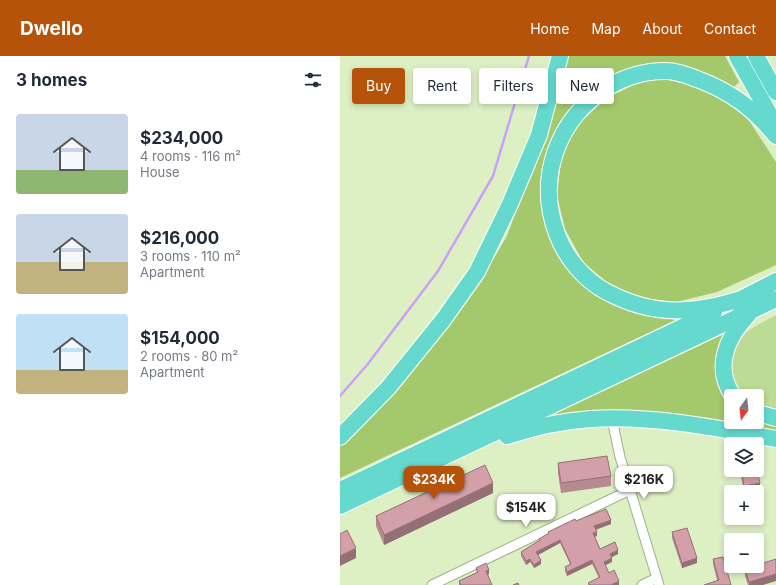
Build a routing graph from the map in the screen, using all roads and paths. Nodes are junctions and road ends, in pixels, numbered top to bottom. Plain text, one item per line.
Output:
1 (560, 56) edge
2 (737, 56) edge
3 (756, 56) edge
4 (776, 92) edge
5 (776, 126) edge
6 (776, 136) edge
7 (776, 281) edge
8 (744, 298) junction
9 (776, 299) edge
10 (752, 311) junction
11 (728, 389) edge
12 (764, 415) edge
13 (776, 418) edge
14 (612, 419) junction
15 (340, 437) edge
16 (776, 439) edge
17 (447, 456) junction
18 (340, 490) edge
19 (630, 490) junction
20 (340, 506) edge
21 (658, 582) edge
22 (432, 585) edge
23 (642, 585) edge

1 - 15 highway
2 - 5 highway
3 - 4 highway
6 - 8 highway
7 - 8 highway
8 - 18 highway
9 - 10 highway
10 - 11 highway
10 - 17 highway
12 - 13 highway
14 - 16 highway
14 - 17 highway
14 - 19 street
17 - 20 highway
19 - 21 street
19 - 22 street
21 - 23 street

